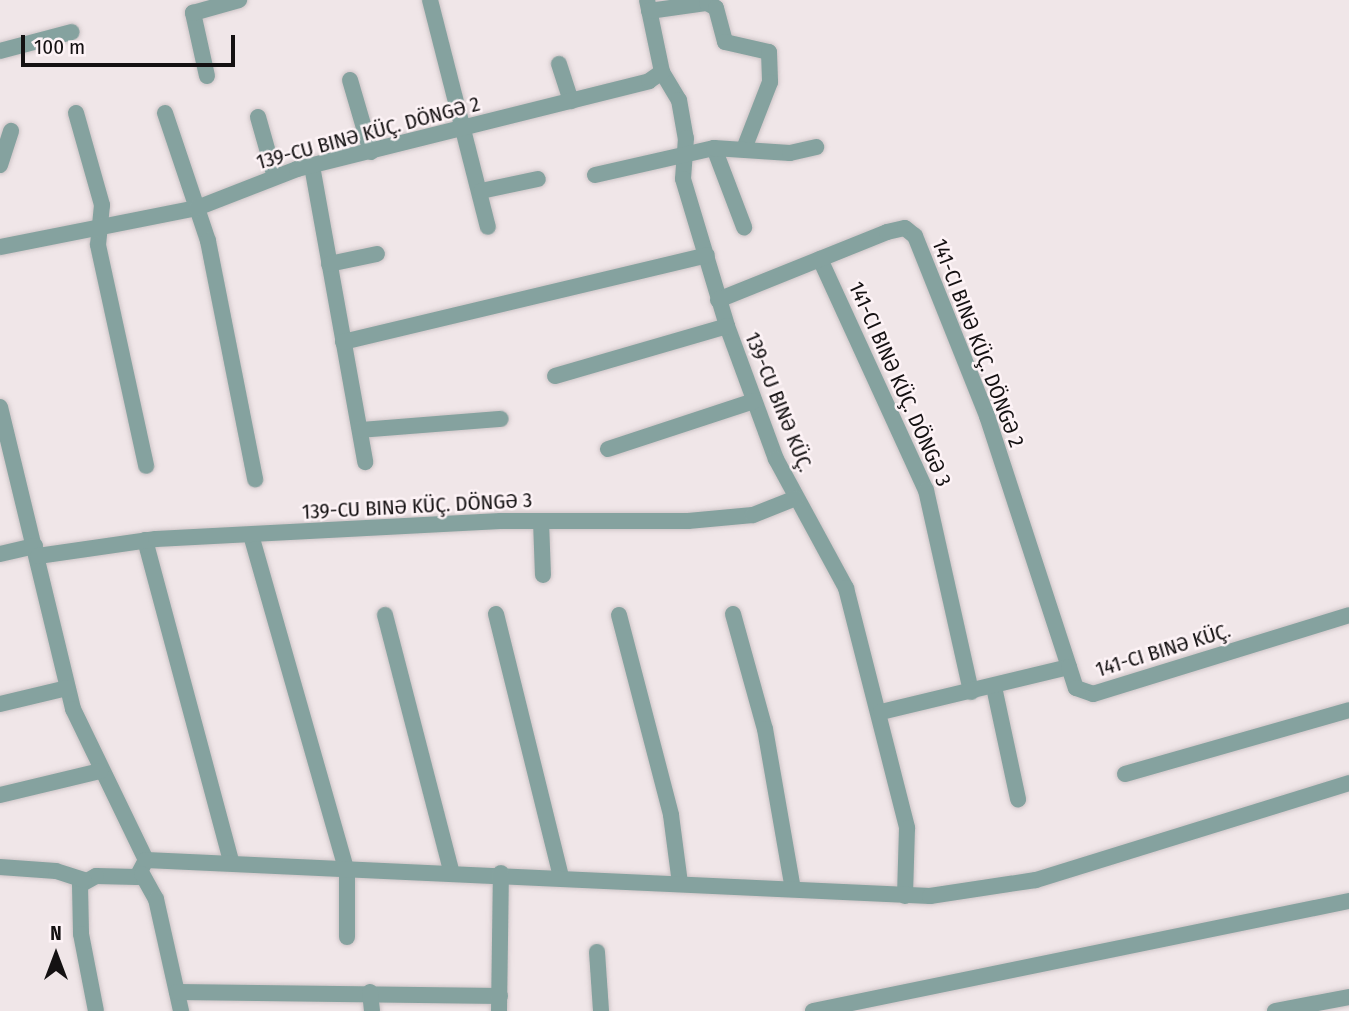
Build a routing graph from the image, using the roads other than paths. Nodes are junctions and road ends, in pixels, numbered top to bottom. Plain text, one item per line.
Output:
1 (239, 0) edge
2 (430, 0) edge
3 (648, 6) edge
4 (72, 32) dead end
5 (0, 51) edge
6 (559, 64) dead end
7 (662, 72) junction
8 (207, 76) dead end
9 (350, 80) dead end
10 (571, 101) junction
11 (76, 113) dead end
12 (165, 113) dead end
13 (258, 117) dead end
14 (464, 129) junction
15 (11, 131) dead end
16 (745, 146) junction
17 (816, 147) dead end
18 (714, 148) junction
19 (371, 152) junction
20 (685, 152) junction
21 (0, 165) edge
22 (312, 166) junction
23 (595, 175) dead end
24 (275, 177) junction
25 (538, 179) dead end
26 (481, 191) junction
27 (197, 208) junction
28 (488, 226) dead end
29 (99, 227) junction
30 (744, 227) dead end
31 (0, 247) edge
32 (377, 254) dead end
33 (707, 255) junction
34 (820, 259) junction
35 (329, 264) junction
36 (718, 300) junction
37 (727, 326) junction
38 (343, 342) junction
39 (555, 376) dead end
40 (754, 401) junction
41 (0, 407) edge
42 (501, 419) dead end
43 (360, 430) junction
44 (608, 449) dead end
45 (365, 462) dead end
46 (146, 466) dead end
47 (255, 479) dead end
48 (796, 498) junction
49 (541, 521) junction
50 (251, 536) junction
51 (145, 540) junction
52 (36, 551) junction
53 (0, 554) edge
54 (543, 575) dead end
55 (496, 614) dead end
56 (733, 614) dead end
57 (385, 615) dead end
58 (619, 615) dead end
59 (1349, 615) edge
60 (1069, 667) junction
61 (994, 687) junction
62 (67, 688) junction
63 (971, 692) junction
64 (0, 704) edge
65 (1349, 710) edge
66 (881, 712) junction
67 (100, 771) junction
68 (1125, 774) dead end
69 (1349, 783) edge
70 (0, 795) edge
71 (1018, 799) dead end
72 (231, 862) junction
73 (345, 866) junction
74 (0, 867) edge
75 (144, 867) junction
76 (450, 871) junction
77 (501, 873) junction
78 (561, 876) junction
79 (83, 880) junction
80 (680, 883) junction
81 (793, 889) junction
82 (905, 896) junction
83 (1349, 901) edge
84 (347, 937) dead end
85 (597, 952) dead end
86 (177, 992) junction
87 (370, 992) junction
88 (1349, 997) edge
89 (499, 1004) edge
90 (96, 1011) edge
91 (181, 1011) edge
92 (372, 1011) edge
93 (601, 1011) edge
94 (813, 1011) edge
95 (1275, 1011) edge

1 - 8 street
2 - 14 street
3 - 7 street, 139-CU BINƏ KÜÇ.
3 - 16 street
4 - 5 street
6 - 10 street
7 - 10 street, 139-CU BINƏ KÜÇ. DÖNGƏ 2
7 - 20 street, 139-CU BINƏ KÜÇ.
9 - 19 street
10 - 14 street, 139-CU BINƏ KÜÇ. DÖNGƏ 2
11 - 29 street
12 - 27 street
13 - 24 street
14 - 19 street, 139-CU BINƏ KÜÇ. DÖNGƏ 2
14 - 26 street
15 - 21 street
16 - 17 street
16 - 18 street
18 - 20 street
18 - 30 street
19 - 22 street, 139-CU BINƏ KÜÇ. DÖNGƏ 2
20 - 23 street
20 - 33 street, 139-CU BINƏ KÜÇ.
22 - 24 street, 139-CU BINƏ KÜÇ. DÖNGƏ 2
22 - 35 street
24 - 27 street, 139-CU BINƏ KÜÇ. DÖNGƏ 2
25 - 26 street
26 - 28 street
27 - 29 street, 139-CU BINƏ KÜÇ. DÖNGƏ 2
27 - 47 street
29 - 31 street, 139-CU BINƏ KÜÇ. DÖNGƏ 2
29 - 46 street
32 - 35 street
33 - 36 street, 139-CU BINƏ KÜÇ.
33 - 38 street
34 - 36 street, 141-CI BINƏ KÜÇ. DÖNGƏ 2
34 - 60 street, 141-CI BINƏ KÜÇ. DÖNGƏ 2
34 - 63 street, 141-CI BINƏ KÜÇ. DÖNGƏ 3
35 - 38 street
36 - 37 street, 139-CU BINƏ KÜÇ.
37 - 39 street
37 - 40 street, 139-CU BINƏ KÜÇ.
38 - 43 street
40 - 44 street
40 - 48 street, 139-CU BINƏ KÜÇ.
41 - 52 street
42 - 43 street
43 - 45 street
48 - 49 street, 139-CU BINƏ KÜÇ. DÖNGƏ 3
48 - 66 street, 139-CU BINƏ KÜÇ.
49 - 50 street, 139-CU BINƏ KÜÇ. DÖNGƏ 3
49 - 54 street
50 - 51 street, 139-CU BINƏ KÜÇ. DÖNGƏ 3
50 - 73 street
51 - 52 street, 139-CU BINƏ KÜÇ. DÖNGƏ 3
51 - 72 street
52 - 53 street, 139-CU BINƏ KÜÇ. DÖNGƏ 3
52 - 62 street
55 - 78 street
56 - 81 street
57 - 76 street
58 - 80 street
59 - 60 street, 141-CI BINƏ KÜÇ.
60 - 61 street, 141-CI BINƏ KÜÇ.
61 - 63 street, 141-CI BINƏ KÜÇ.
61 - 71 street
62 - 64 street
62 - 67 street
63 - 66 street, 141-CI BINƏ KÜÇ.
65 - 68 street
66 - 82 street, 139-CU BINƏ KÜÇ.
67 - 70 street
67 - 75 street
69 - 82 street
72 - 73 street
72 - 75 street
73 - 76 street
73 - 84 street
74 - 79 street
75 - 79 street
75 - 86 street
76 - 77 street
77 - 78 street
77 - 89 street
78 - 80 street
79 - 90 street
80 - 81 street
81 - 82 street
83 - 94 street
85 - 93 street
86 - 87 street
86 - 91 street
87 - 89 street
87 - 92 street
88 - 95 street

